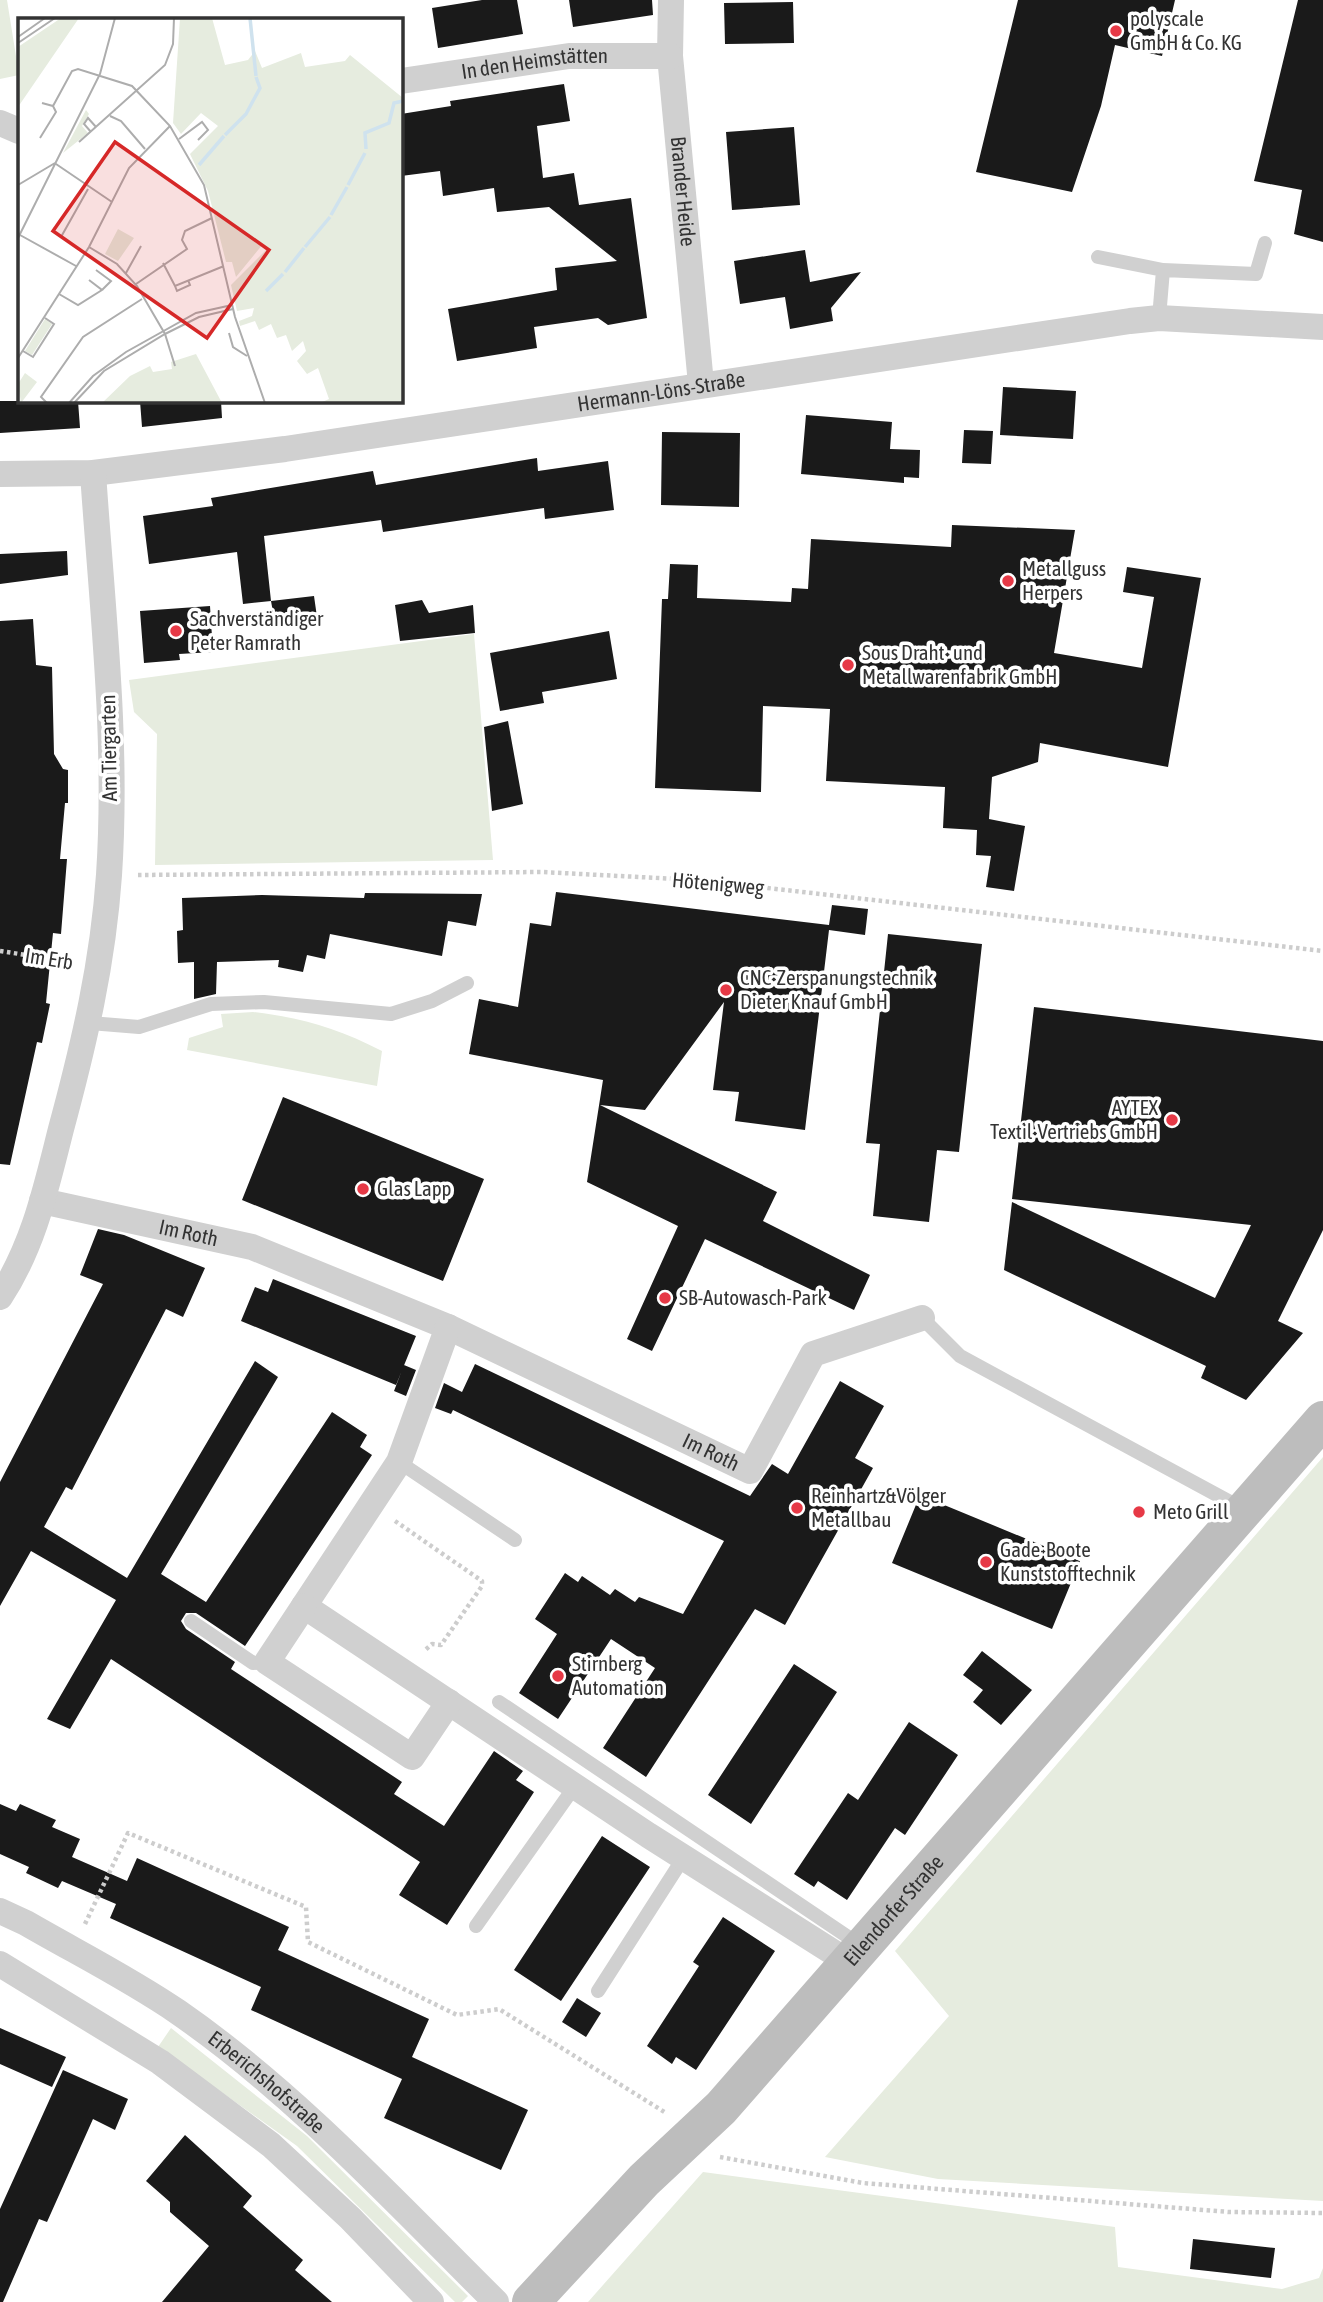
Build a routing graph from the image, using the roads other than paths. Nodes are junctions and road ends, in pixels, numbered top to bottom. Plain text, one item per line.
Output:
1 (671, 0) edge
2 (670, 56) junction
3 (402, 81) edge
4 (0, 124) edge
5 (18, 131) edge
6 (1265, 243) dead end
7 (1098, 257) dead end
8 (1163, 270) junction
9 (1159, 318) junction
10 (1323, 327) edge
11 (701, 384) junction
12 (93, 473) junction
13 (0, 474) edge
14 (467, 983) dead end
15 (90, 1023) junction
16 (42, 1200) junction
17 (0, 1297) edge
18 (922, 1318) joint
19 (448, 1327) junction
20 (1323, 1420) edge
21 (399, 1462) junction
22 (1244, 1510) junction
23 (516, 1540) dead end
24 (304, 1606) junction
25 (191, 1621) dead end
26 (267, 1662) junction
27 (449, 1702) junction
28 (499, 1702) dead end
29 (575, 1786) junction
30 (684, 1857) junction
31 (0, 1911) edge
32 (476, 1926) dead end
33 (857, 1955) junction
34 (0, 1964) edge
35 (598, 1991) dead end
36 (431, 2302) edge
37 (496, 2302) edge
38 (531, 2302) edge

1 - 2 street, Brander Heide
2 - 3 street, In den Heimstätten
2 - 11 street, Brander Heide
4 - 5 street
6 - 8 lane
7 - 8 lane
8 - 9 lane
9 - 10 street, Hermann-Löns-Straße
9 - 11 street, Hermann-Löns-Straße
11 - 12 street, Hermann-Löns-Straße
12 - 13 street, Hermann-Löns-Straße
12 - 15 street, Am Tiergarten
14 - 15 lane
15 - 16 street, Am Tiergarten
16 - 17 street, Am Tiergarten
16 - 19 street, Im Roth
18 - 19 street, Im Roth
18 - 22 lane
19 - 21 street
20 - 22 street, Eilendorfer Straße
21 - 23 lane
21 - 24 street
22 - 33 street, Eilendorfer Straße
24 - 26 street
24 - 27 street
25 - 26 lane
26 - 27 street
27 - 29 street
28 - 33 lane
29 - 30 street
29 - 32 lane
30 - 33 street
30 - 35 lane
31 - 37 street, Erberichshofstraße
33 - 38 street, Eilendorfer Straße
34 - 36 street, Erberichshofstraße

